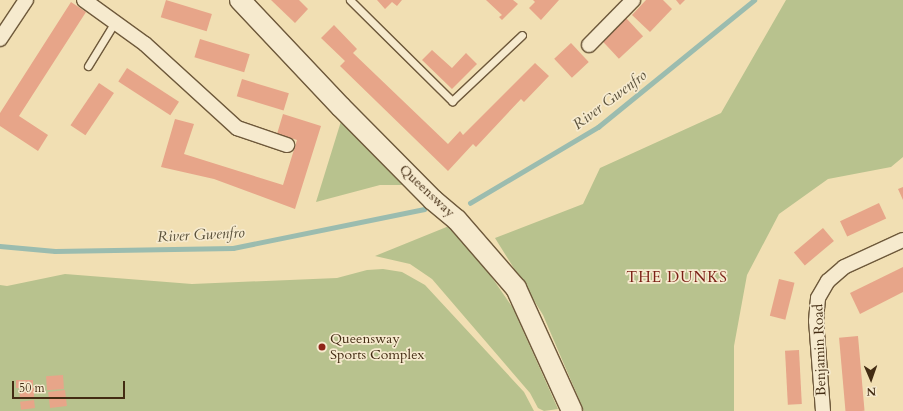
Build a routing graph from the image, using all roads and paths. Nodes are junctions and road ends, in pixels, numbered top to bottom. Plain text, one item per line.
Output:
1 (26, 0) edge
2 (84, 0) edge
3 (240, 0) edge
4 (350, 0) edge
5 (633, 0) edge
6 (115, 22) junction
7 (522, 35) dead end
8 (0, 38) edge
9 (588, 45) dead end
10 (88, 66) dead end
11 (287, 146) dead end
12 (903, 240) edge
13 (572, 411) edge
14 (823, 411) edge

1 - 8 street
2 - 6 street
3 - 13 street, Queensway
4 - 7 lane
5 - 9 street
6 - 10 lane
6 - 11 street
12 - 14 street, Benjamin Road

